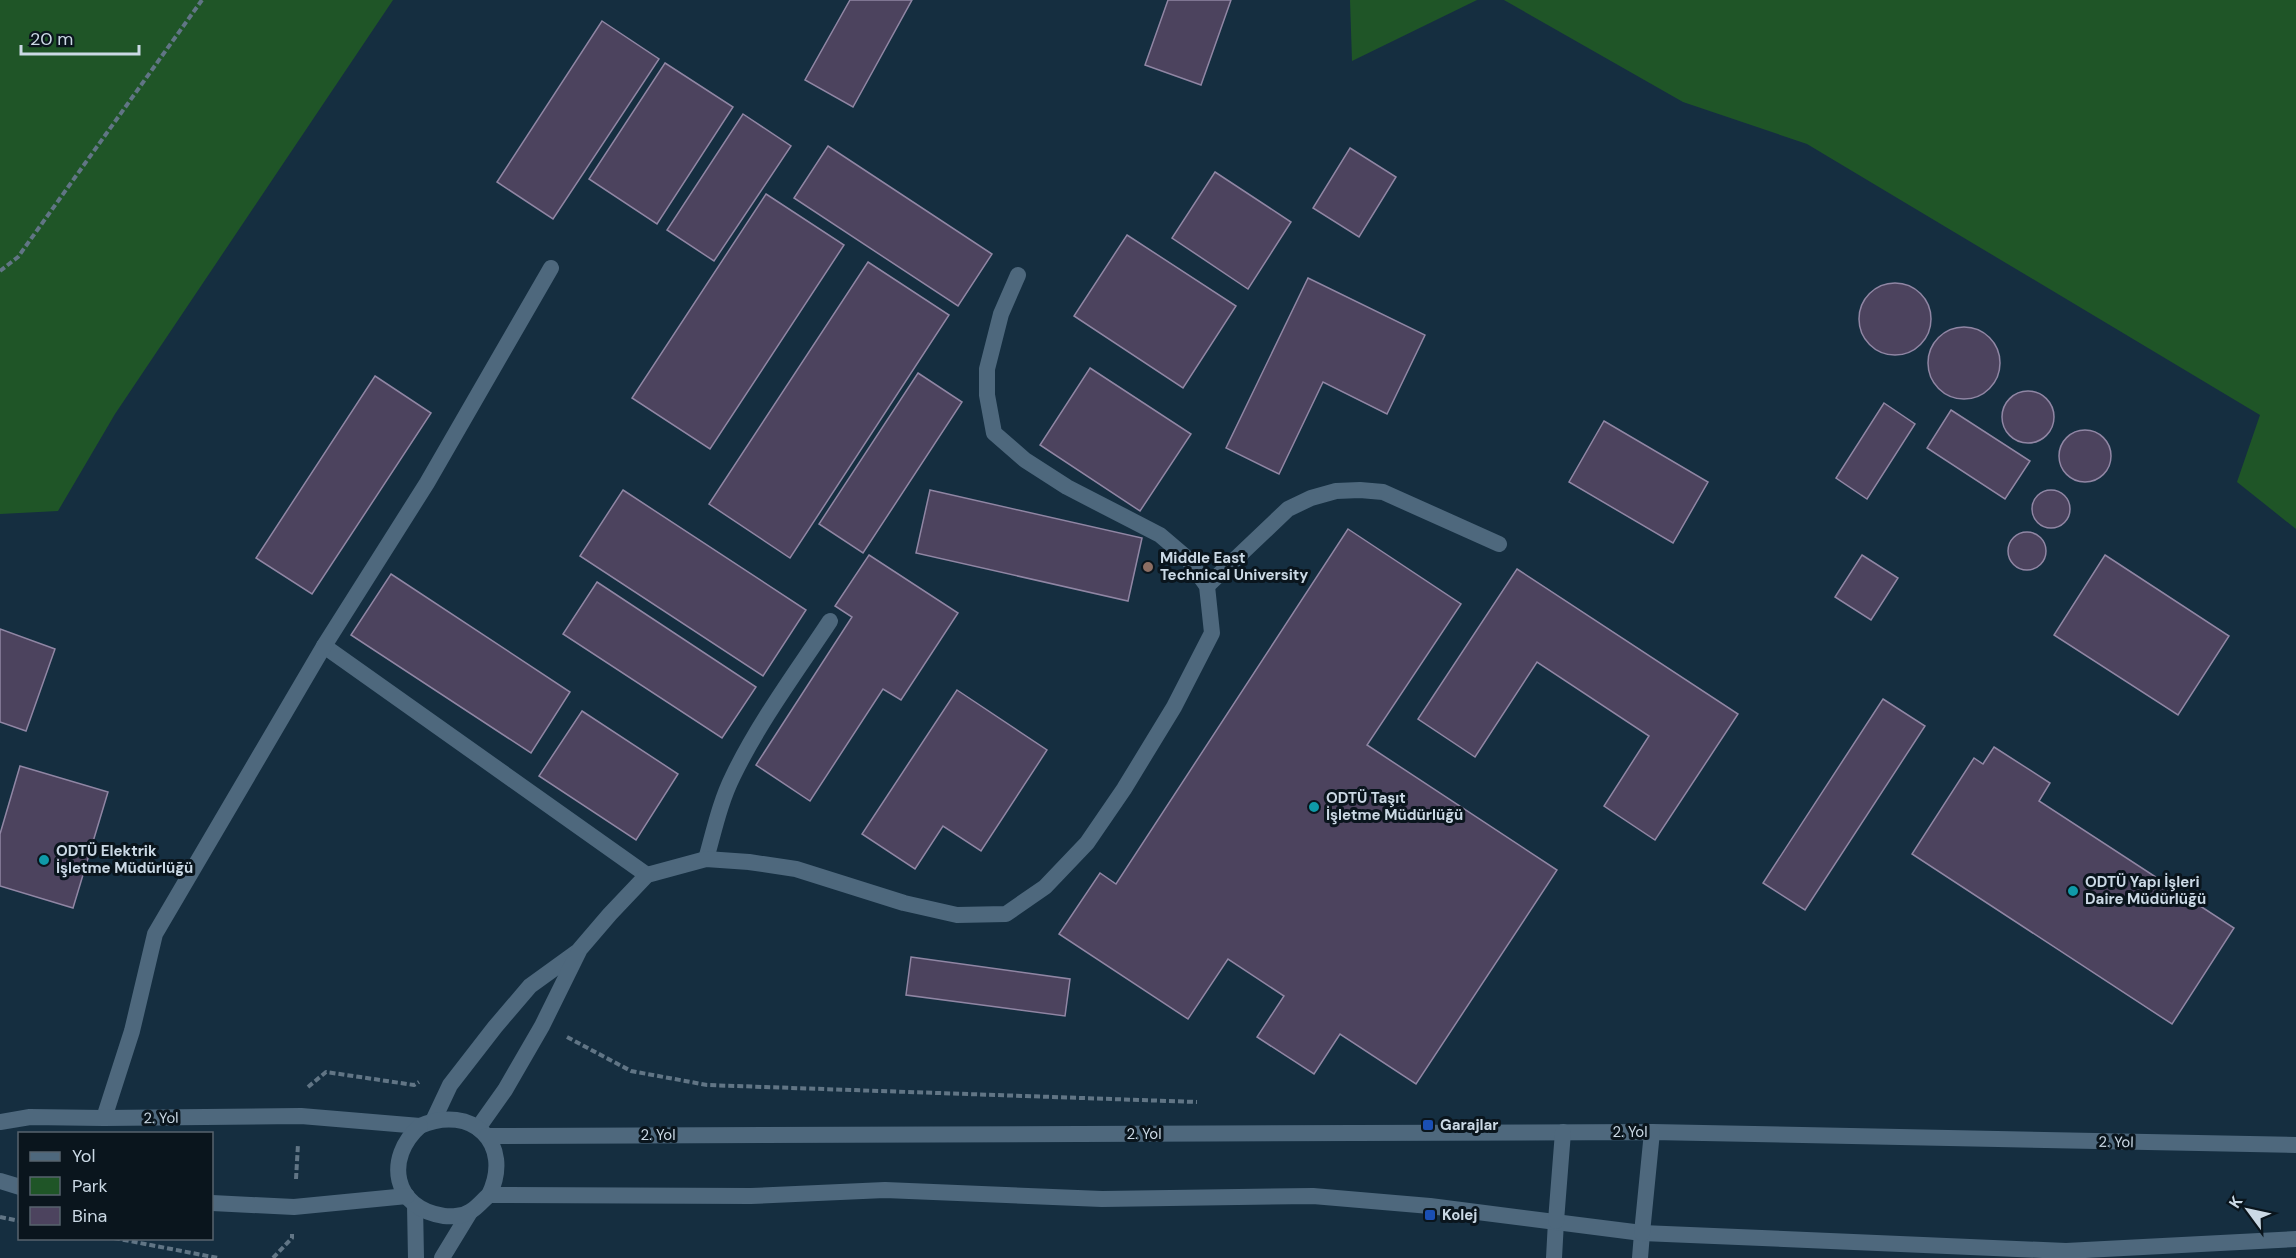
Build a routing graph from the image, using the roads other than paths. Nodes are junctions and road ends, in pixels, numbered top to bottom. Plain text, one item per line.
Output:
1 (551, 268) dead end
2 (1017, 274) dead end
3 (1499, 544) dead end
4 (1207, 586) junction
5 (830, 621) dead end
6 (324, 646) junction
7 (706, 859) junction
8 (647, 875) junction
9 (580, 949) junction
10 (104, 1119) junction
11 (0, 1122) edge
12 (427, 1123) junction
13 (482, 1132) junction
14 (1563, 1132) junction
15 (1652, 1132) junction
16 (2296, 1145) edge
17 (0, 1180) edge
18 (18, 1186) edge
19 (489, 1195) junction
20 (411, 1200) junction
21 (213, 1203) edge
22 (470, 1212) junction
23 (1556, 1221) junction
24 (1642, 1233) junction
25 (2296, 1239) edge
26 (416, 1258) edge
27 (442, 1258) edge
28 (1554, 1258) edge
29 (1640, 1258) edge

1 - 6 street
2 - 4 street
3 - 4 street
4 - 7 street
5 - 7 street
6 - 8 street
6 - 10 street
7 - 8 street
8 - 9 street
9 - 12 street
9 - 13 street
10 - 11 street, 2. Yol
10 - 12 street, 2. Yol
12 - 13 street, 2. Yol
12 - 20 street
13 - 14 street, 2. Yol
13 - 19 street
14 - 15 street, 2. Yol
14 - 23 street
15 - 16 street, 2. Yol
15 - 24 street
17 - 18 street
19 - 22 street
19 - 23 street
20 - 21 street
20 - 22 street
20 - 26 street
22 - 27 street
23 - 24 street
23 - 28 street
24 - 25 street
24 - 29 street

